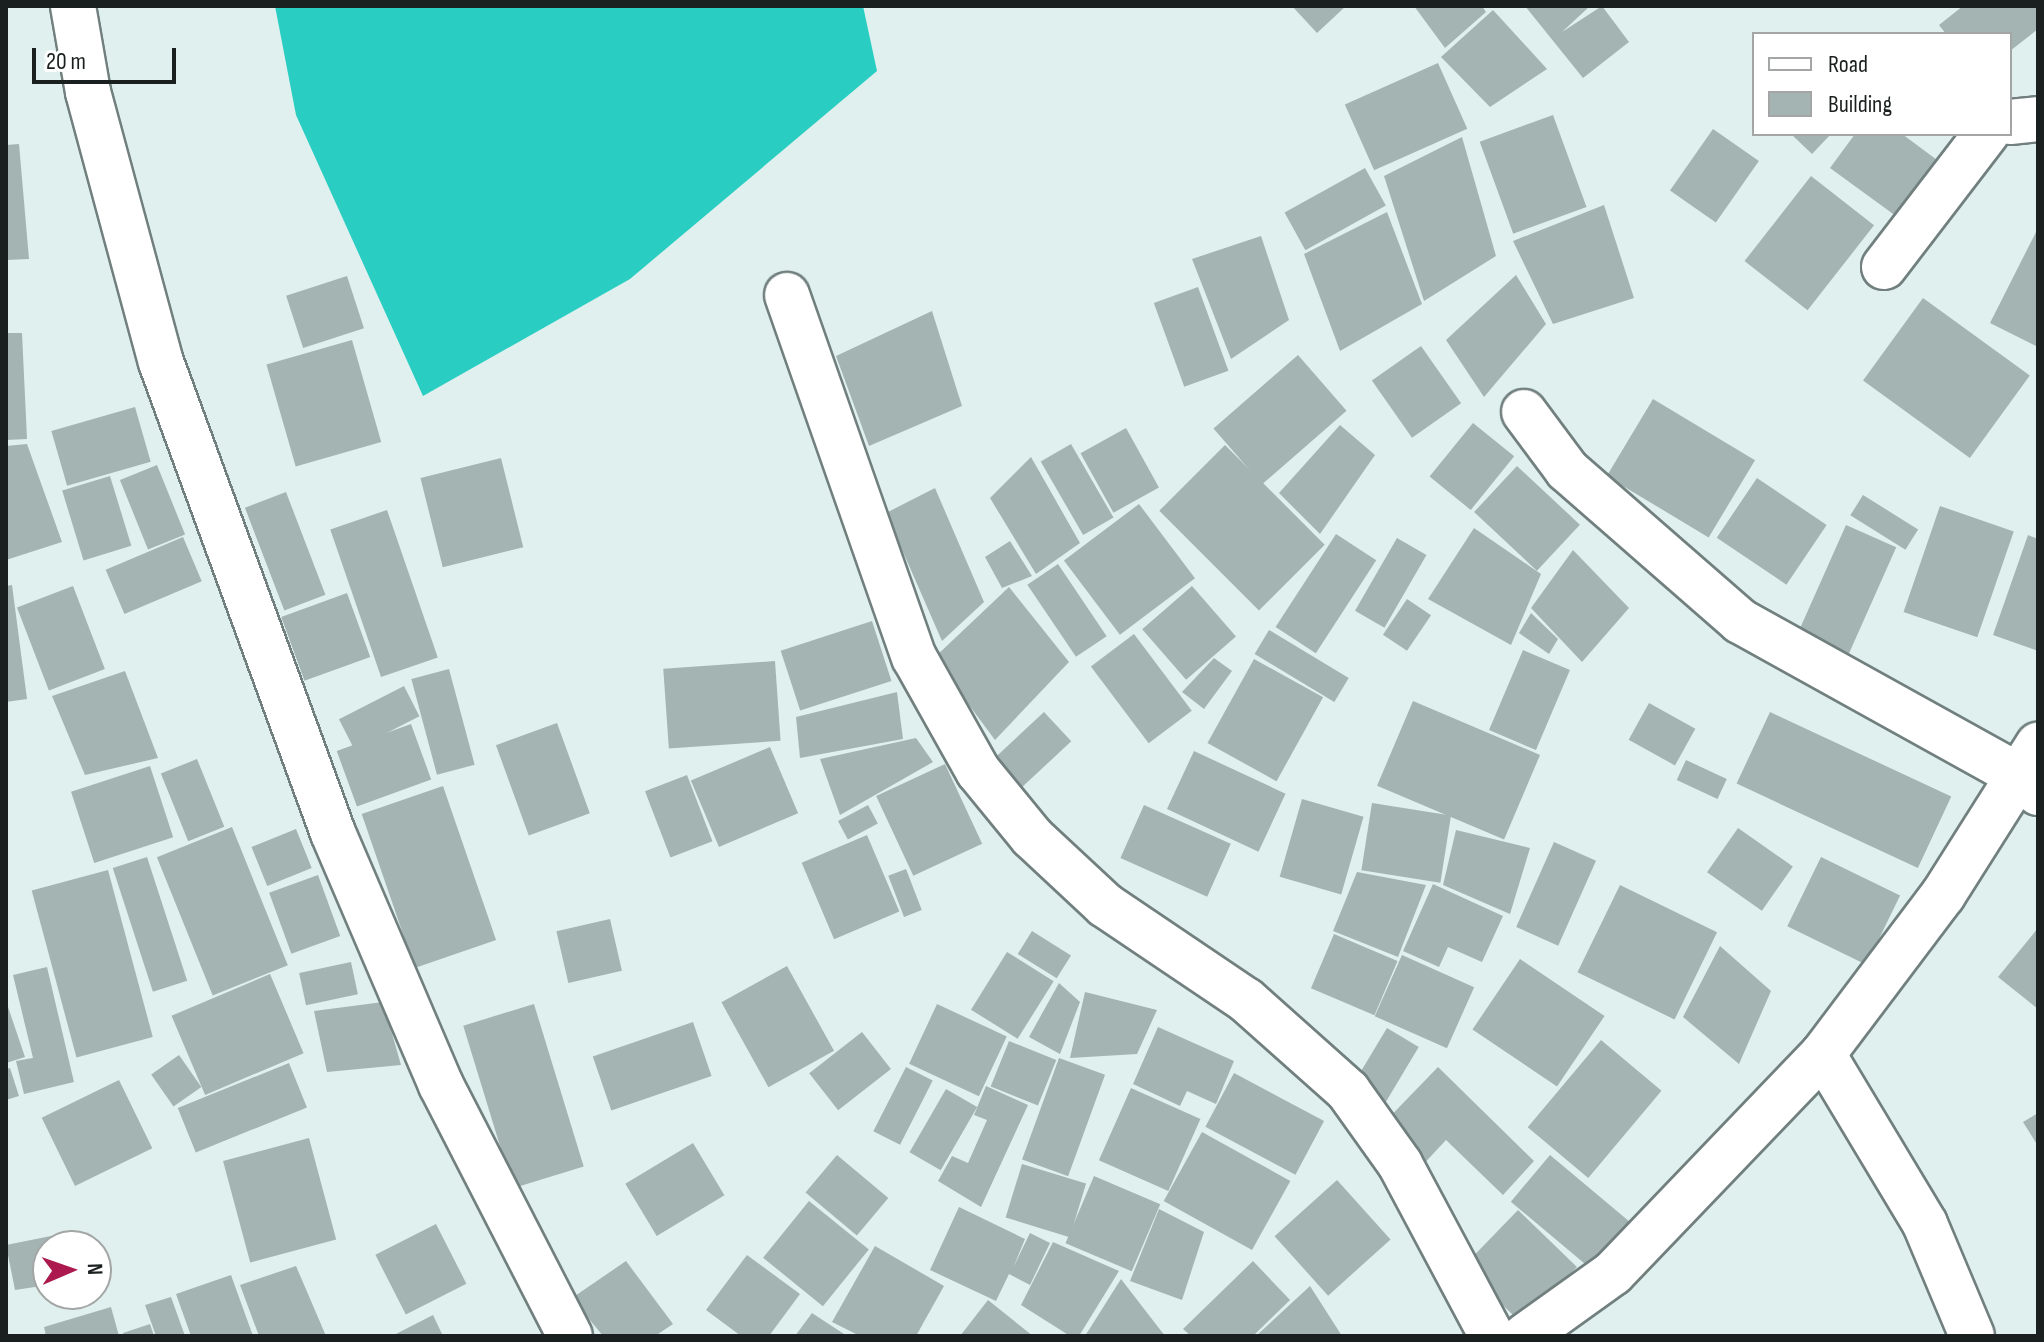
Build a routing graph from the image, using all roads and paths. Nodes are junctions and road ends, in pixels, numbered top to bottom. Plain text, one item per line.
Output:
1 (73, 6) edge
2 (2038, 119) edge
3 (2012, 122) edge
4 (1984, 136) edge
5 (1884, 267) dead end
6 (787, 295) dead end
7 (1524, 412) dead end
8 (2032, 771) edge
9 (1823, 1054) junction
10 (570, 1336) edge
11 (1492, 1336) edge
12 (1525, 1336) edge
13 (1972, 1336) edge

1 - 10 street
2 - 3 street
4 - 5 street
6 - 11 street
7 - 8 street
8 - 9 street
9 - 12 street
9 - 13 street

